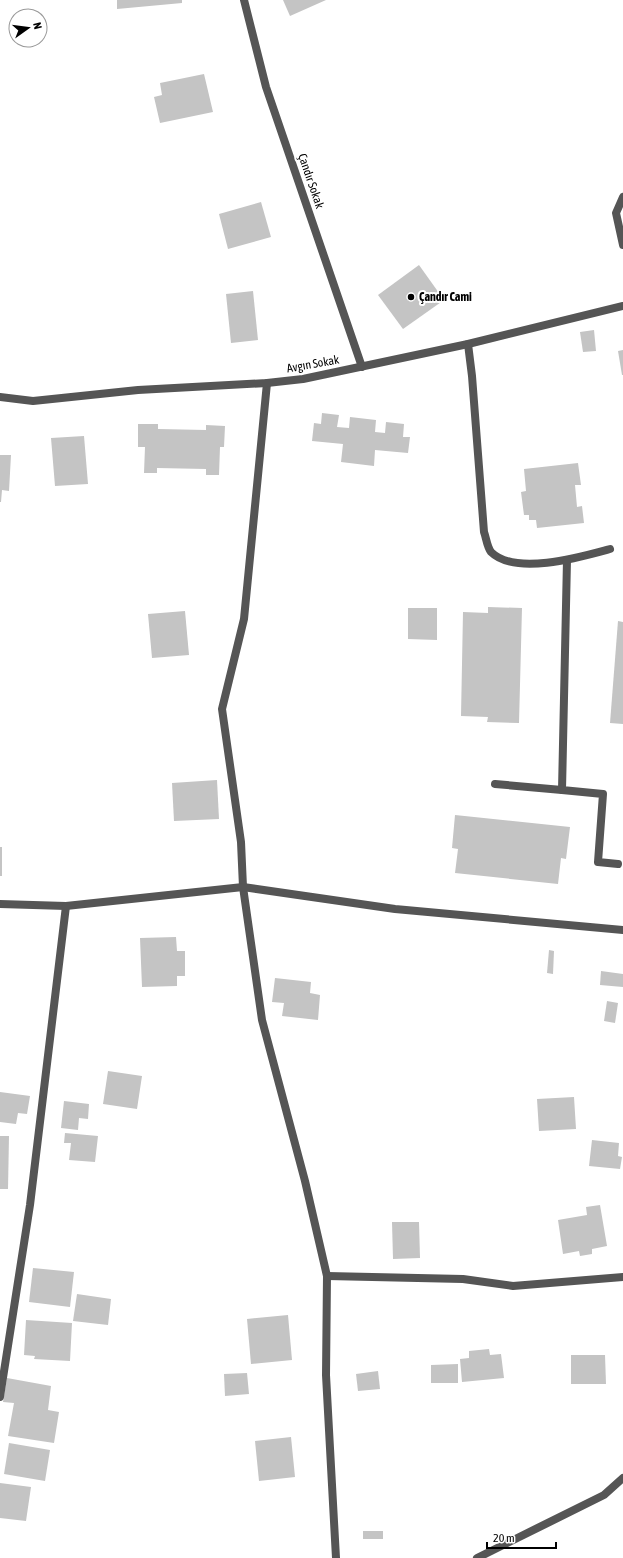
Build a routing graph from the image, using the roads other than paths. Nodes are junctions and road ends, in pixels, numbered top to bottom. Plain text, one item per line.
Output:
1 (244, 0) edge
2 (623, 197) edge
3 (623, 245) edge
4 (623, 306) edge
5 (468, 344) junction
6 (362, 367) junction
7 (267, 383) junction
8 (0, 397) edge
9 (610, 549) dead end
10 (567, 560) junction
11 (495, 784) dead end
12 (562, 790) junction
13 (618, 864) dead end
14 (243, 887) junction
15 (0, 904) edge
16 (66, 906) junction
17 (623, 930) edge
18 (327, 1276) junction
19 (623, 1277) edge
20 (0, 1397) edge
21 (623, 1478) edge
22 (336, 1558) edge
23 (477, 1558) edge

1 - 6 street, Çandır Sokak
2 - 3 street
4 - 5 street, Avgın Sokak
5 - 6 street, Avgın Sokak
5 - 10 street
6 - 7 street, Avgın Sokak
7 - 8 street, Avgın Sokak
7 - 14 street
9 - 10 street
10 - 12 street
11 - 12 street
12 - 13 street
14 - 16 street
14 - 17 street
14 - 18 street
15 - 16 street
16 - 20 street
18 - 19 street
18 - 22 street
21 - 23 street

